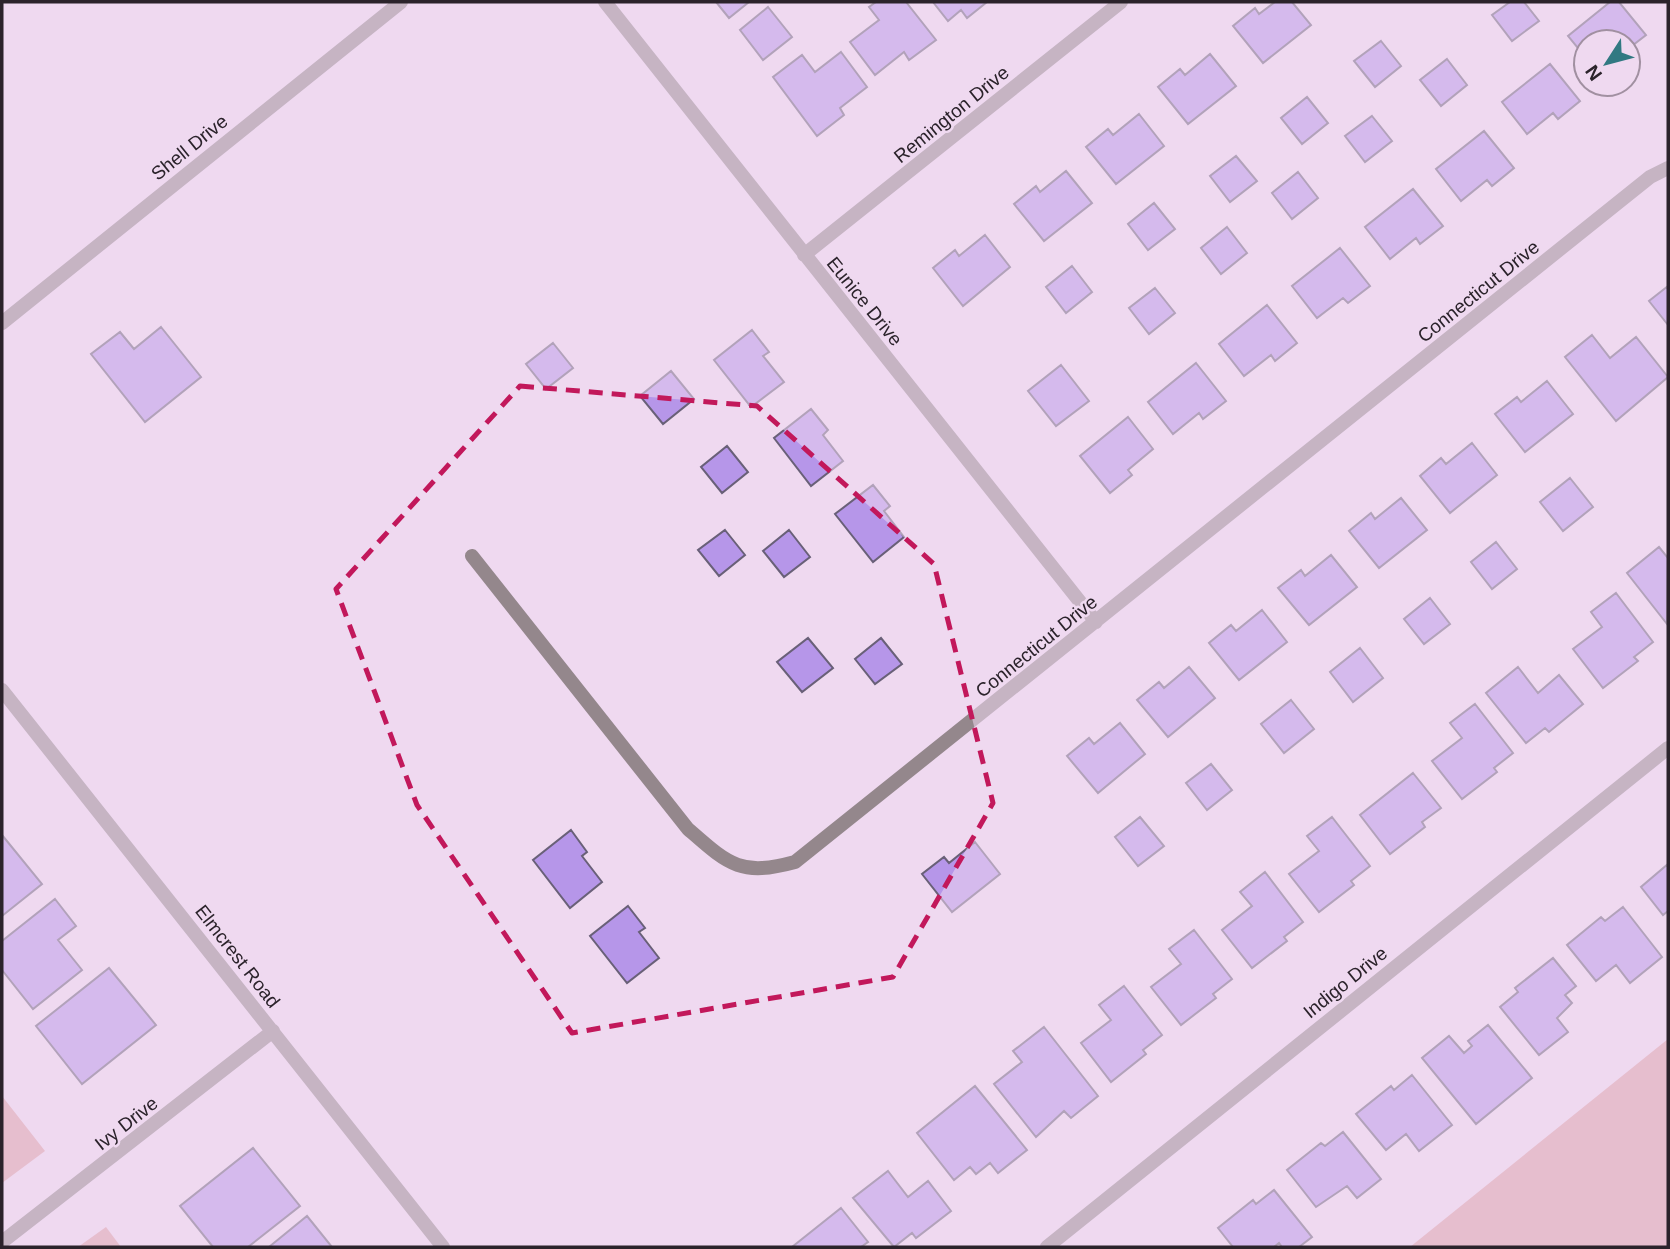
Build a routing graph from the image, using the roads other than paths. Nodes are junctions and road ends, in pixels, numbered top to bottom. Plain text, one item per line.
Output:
1 (401, 2) edge
2 (605, 2) edge
3 (1121, 2) edge
4 (1668, 168) edge
5 (804, 255) junction
6 (2, 323) edge
7 (472, 556) dead end
8 (1096, 622) junction
9 (2, 690) edge
10 (1668, 748) edge
11 (273, 1031) junction
12 (2, 1242) edge
13 (443, 1247) edge
14 (1047, 1247) edge

1 - 6 street, Shell Drive
2 - 5 street, Eunice Drive
3 - 5 street, Remington Drive
4 - 8 street, Connecticut Drive
5 - 8 street, Eunice Drive
7 - 8 street, Connecticut Drive
9 - 11 street, Elmcrest Road
10 - 14 street, Indigo Drive
11 - 12 street, Ivy Drive
11 - 13 street, Elmcrest Road

